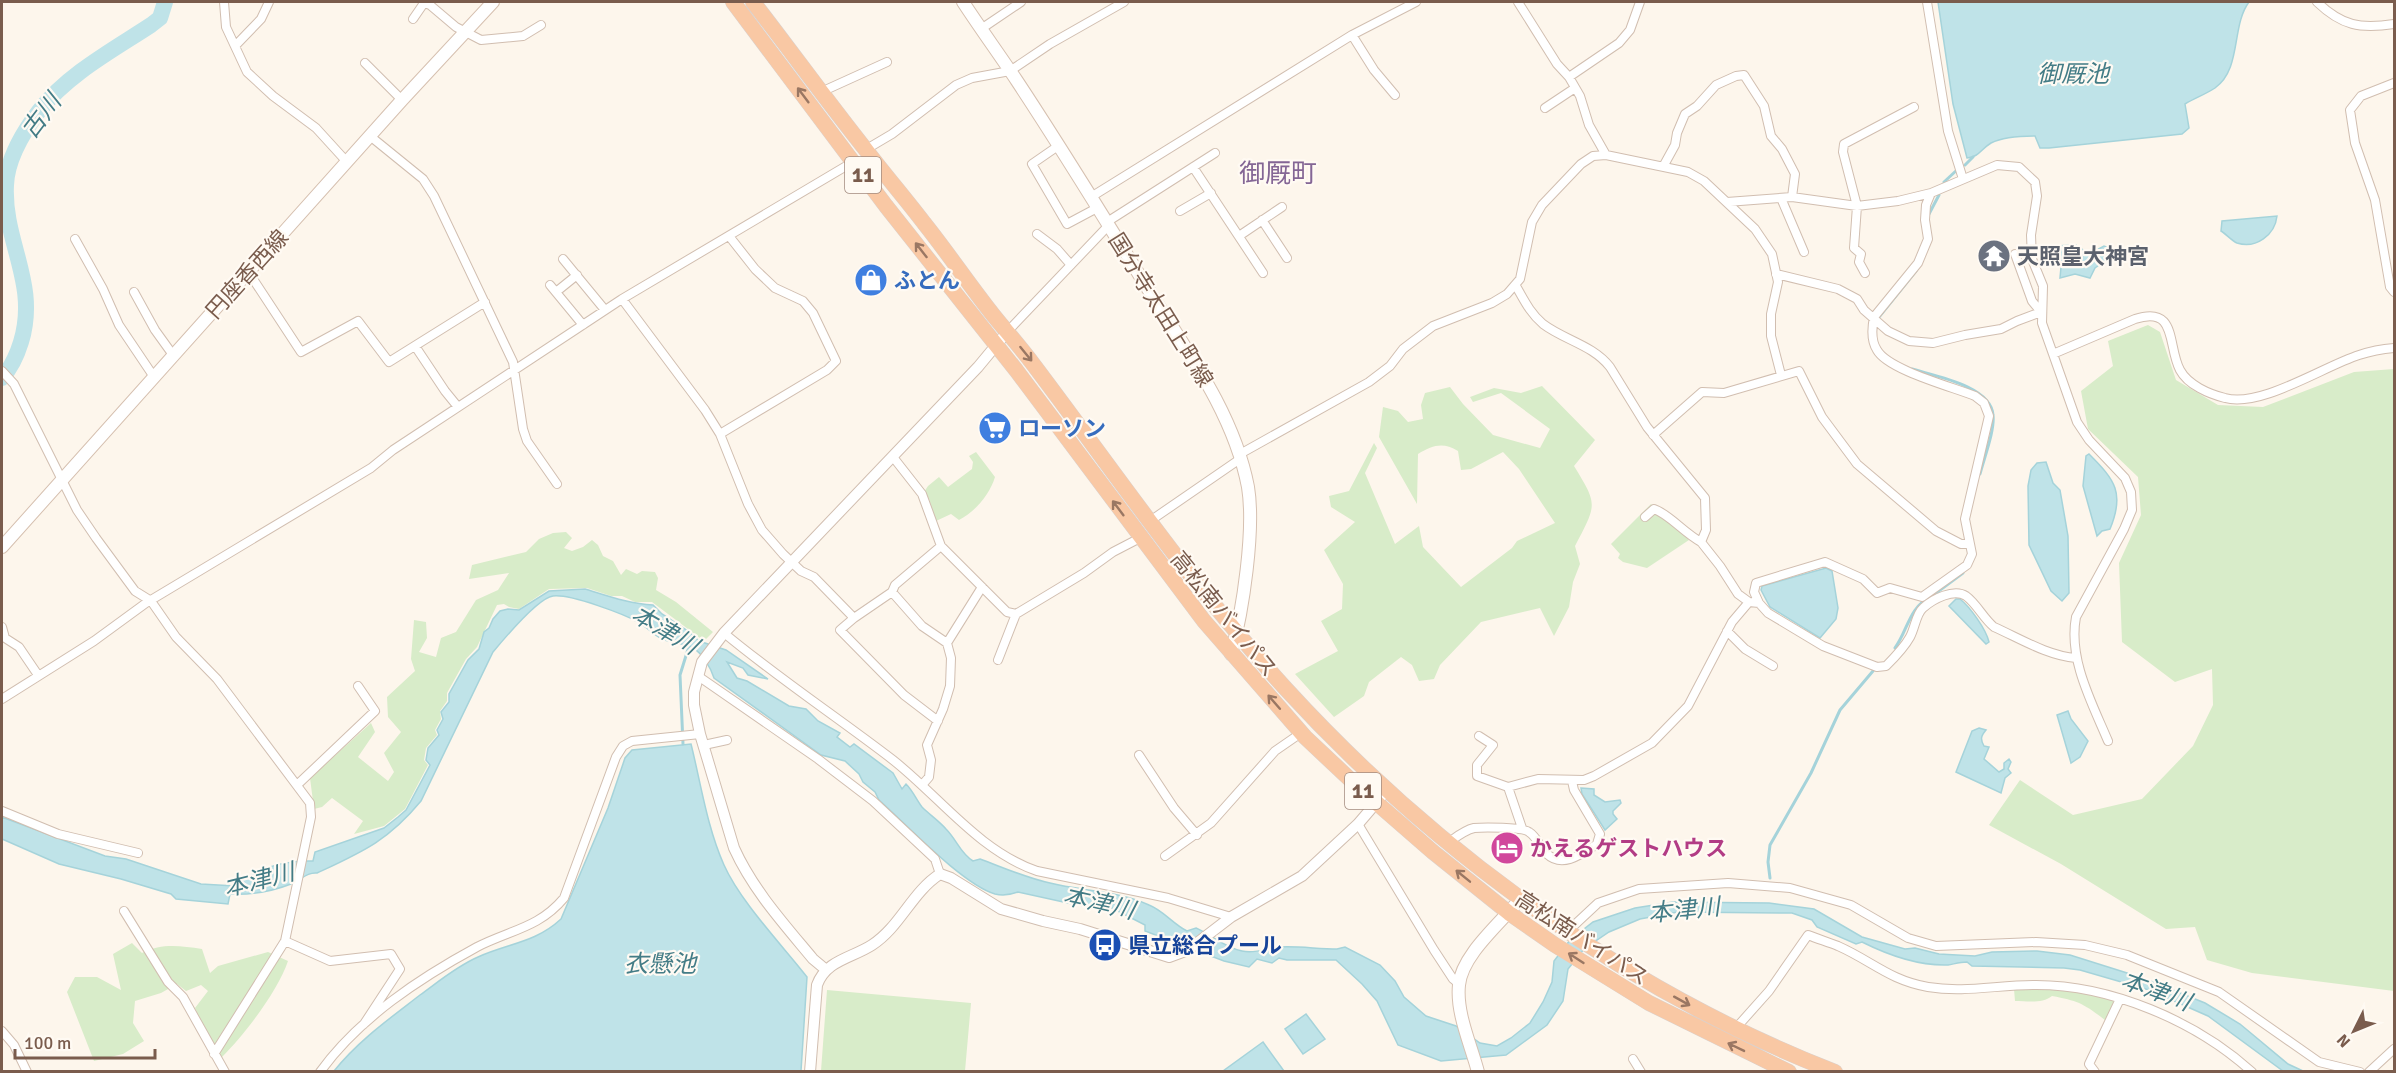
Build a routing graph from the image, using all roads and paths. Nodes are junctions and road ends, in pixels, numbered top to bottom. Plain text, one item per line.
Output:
1 (224, 2) edge
2 (269, 2) edge
3 (493, 2) edge
4 (733, 2) edge
5 (753, 2) edge
6 (963, 2) edge
7 (1021, 2) edge
8 (1125, 2) edge
9 (1416, 2) edge
10 (1518, 2) edge
11 (1640, 2) edge
12 (1927, 2) edge
13 (2317, 2) edge
14 (413, 19) dead end
15 (2394, 24) edge
16 (541, 25) dead end
17 (981, 29) junction
18 (466, 31) junction
19 (1352, 35) junction
20 (235, 46) junction
21 (887, 62) dead end
22 (365, 63) dead end
23 (1010, 70) junction
24 (1569, 77) junction
25 (2394, 83) edge
26 (1575, 87) junction
27 (821, 92) junction
28 (1395, 95) dead end
29 (402, 100) junction
30 (1545, 108) dead end
31 (1914, 108) dead end
32 (370, 136) junction
33 (1058, 146) junction
34 (866, 150) junction
35 (1215, 153) dead end
36 (1606, 155) junction
37 (347, 162) junction
38 (853, 162) junction
39 (1664, 165) junction
40 (1193, 166) junction
41 (1963, 179) junction
42 (1210, 193) junction
43 (1931, 193) junction
44 (1792, 197) junction
45 (1781, 198) junction
46 (1094, 202) junction
47 (1727, 202) junction
48 (1857, 206) junction
49 (1282, 207) dead end
50 (1180, 212) dead end
51 (1262, 220) junction
52 (1108, 224) junction
53 (1037, 234) dead end
54 (729, 236) junction
55 (1239, 236) junction
56 (75, 239) dead end
57 (1804, 252) dead end
58 (2014, 254) dead end
59 (1287, 258) dead end
60 (563, 259) dead end
61 (1071, 265) junction
62 (1263, 273) dead end
63 (1865, 273) dead end
64 (247, 274) junction
65 (1776, 274) junction
66 (577, 275) junction
67 (1516, 286) junction
68 (134, 292) dead end
69 (2394, 292) edge
70 (622, 299) junction
71 (486, 302) junction
72 (605, 310) junction
73 (2041, 312) junction
74 (1874, 317) junction
75 (583, 325) junction
76 (1007, 332) junction
77 (415, 346) junction
78 (997, 346) junction
79 (2394, 348) edge
80 (2053, 354) junction
81 (173, 355) junction
82 (515, 369) junction
83 (2, 371) edge
84 (1781, 375) junction
85 (154, 377) junction
86 (458, 407) junction
87 (720, 434) junction
88 (1653, 435) junction
89 (893, 457) junction
90 (1240, 457) junction
91 (62, 479) junction
92 (558, 484) dead end
93 (1645, 517) dead end
94 (1150, 521) junction
95 (1140, 538) junction
96 (1701, 542) junction
97 (1969, 544) junction
98 (941, 546) junction
99 (2, 547) edge
100 (792, 562) junction
101 (982, 588) junction
102 (892, 592) junction
103 (151, 601) junction
104 (1749, 602) junction
105 (1759, 603) junction
106 (1016, 615) junction
107 (854, 618) junction
108 (2, 627) edge
109 (1727, 631) junction
110 (1237, 632) junction
111 (723, 634) junction
112 (947, 643) junction
113 (1231, 654) junction
114 (2076, 658) junction
115 (998, 660) dead end
116 (1773, 666) dead end
117 (698, 674) junction
118 (38, 675) junction
119 (358, 686) dead end
120 (2, 699) edge
121 (938, 720) junction
122 (1301, 733) junction
123 (700, 734) junction
124 (1479, 736) dead end
125 (727, 740) dead end
126 (2108, 741) dead end
127 (704, 745) junction
128 (1140, 755) dead end
129 (1572, 781) junction
130 (297, 785) junction
131 (922, 785) junction
132 (1508, 787) junction
133 (1388, 789) junction
134 (1377, 803) junction
135 (2, 811) edge
136 (1358, 825) junction
137 (1522, 828) junction
138 (1197, 834) junction
139 (1449, 842) junction
140 (138, 853) dead end
141 (1165, 856) dead end
142 (940, 874) junction
143 (1521, 898) junction
144 (124, 911) dead end
145 (1509, 913) junction
146 (1227, 920) junction
147 (1568, 931) junction
148 (285, 941) junction
149 (825, 969) junction
150 (1459, 984) junction
151 (2120, 999) junction
152 (364, 1024) junction
153 (1736, 1028) junction
154 (2, 1031) edge
155 (2394, 1049) edge
156 (214, 1054) junction
157 (1633, 1059) dead end
158 (1477, 1067) edge
159 (321, 1070) edge
160 (27, 1071) edge
161 (225, 1071) edge
162 (810, 1071) edge
163 (1641, 1071) edge
164 (1789, 1071) edge
165 (1835, 1071) edge
166 (2096, 1071) edge
167 (2252, 1071) edge
168 (2360, 1071) edge
169 (2369, 1071) edge

1 - 20 street
2 - 20 street
3 - 18 main road, 円座香西線
38 -> 4 highway, 高松南バイパス / 11
5 - 27 highway, 高松南バイパス / 11
6 - 17 main road, 国分寺太田上町線
7 - 17 street
8 - 23 street
9 - 19 street
10 - 24 street
11 - 24 street
12 - 41 street
13 - 15 street
14 - 18 street
16 - 18 street
17 - 23 main road, 国分寺太田上町線
18 - 29 main road, 円座香西線
19 - 28 street
19 - 46 street
20 - 37 street
21 - 27 street
22 - 29 street
23 - 33 main road, 国分寺太田上町線
23 - 34 street
24 - 26 street
25 - 69 street
26 - 30 street
26 - 36 street
27 - 34 highway, 高松南バイパス / 11
29 - 32 main road, 円座香西線
31 - 48 street
32 - 37 main road, 円座香西線
32 - 71 street
33 - 46 main road, 国分寺太田上町線
33 - 46 street
34 - 76 highway, 高松南バイパス / 11
35 - 40 street
36 - 39 street
36 - 67 street
37 - 64 main road, 円座香西線
38 - 54 street
78 -> 38 highway, 高松南バイパス / 11
39 - 44 street
39 - 47 street
40 - 42 street
40 - 52 street
41 - 43 street
41 - 73 street
42 - 50 street
42 - 55 street
43 - 48 street
43 - 74 street
44 - 45 street
44 - 48 street
45 - 47 street
45 - 57 street
46 - 52 main road, 国分寺太田上町線
47 - 65 street
48 - 63 street
49 - 51 street
51 - 55 street
51 - 59 street
52 - 61 street
52 - 90 main road, 国分寺太田上町線
53 - 61 street
54 - 70 street
54 - 87 street
55 - 62 street
56 - 85 street
58 - 73 street
60 - 66 street
61 - 76 street
64 - 77 street
64 - 81 main road, 円座香西線
65 - 74 street
65 - 84 street
66 - 72 street
66 - 75 street
67 - 88 street
67 - 90 street
68 - 81 street
70 - 72 street
70 - 87 street
71 - 77 street
71 - 82 street
72 - 75 street
73 - 74 street
73 - 80 street
74 - 97 street
75 - 82 street
76 - 78 street
76 -> 94 highway, 高松南バイパス / 11
77 - 86 street
78 - 89 street
95 -> 78 highway, 高松南バイパス / 11
79 - 80 street
80 - 114 street
81 - 85 main road, 円座香西線
82 - 86 street
82 - 92 street
83 - 91 street
84 - 88 street
84 - 97 street
85 - 91 main road, 円座香西線
86 - 103 street
87 - 100 street
88 - 96 street
89 - 98 street
89 - 100 street
90 - 94 street
90 - 110 main road, 国分寺太田上町線
91 - 99 main road, 円座香西線
91 - 103 street
93 - 96 street
94 - 110 highway, 高松南バイパス / 11
95 - 106 street
95 - 113 highway, 高松南バイパス / 11
96 - 104 street
97 - 105 street
98 - 101 street
98 - 102 street
100 - 107 street
100 - 111 street
101 - 106 street
101 - 112 street
102 - 107 street
102 - 112 street
103 - 118 street
103 - 130 street
104 - 105 street
104 - 109 street
105 - 114 street
106 - 115 street
107 - 121 street
108 - 118 street
109 - 116 street
109 - 129 street
110 - 113 main road, 国分寺太田上町線
110 - 133 highway, 高松南バイパス / 11
111 - 117 street
111 - 131 street
112 - 121 street
122 -> 113 highway, 高松南バイパス / 11
114 - 126 street
117 - 123 street
117 - 142 street
118 - 120 street
119 - 130 street
121 - 131 street
122 - 134 highway, 高松南バイパス / 11
122 - 138 street
123 - 127 street
123 - 152 street
124 - 132 street
125 - 127 street
127 - 149 street
128 - 138 street
129 - 132 street
129 - 137 street
130 - 148 street
131 - 146 street
132 - 137 street
133 - 134 street
133 - 139 highway, 高松南バイパス / 11
134 - 136 street
145 -> 134 highway, 高松南バイパス / 11
135 - 140 street
136 - 146 street
136 - 150 street
137 - 139 street
138 - 141 street
139 - 143 highway, 高松南バイパス / 11
142 - 146 street
142 - 149 street
143 - 145 main road
143 - 147 highway, 高松南バイパス / 11
144 - 156 street
145 - 150 main road
164 -> 145 highway, 高松南バイパス / 11
147 -> 153 highway, 高松南バイパス / 11
147 - 168 street
148 - 152 street
148 - 156 street
149 - 162 street
150 - 158 main road
151 - 153 street
151 - 166 street
151 - 167 street
152 - 159 street
153 - 165 highway, 高松南バイパス / 11
154 - 160 street
155 - 169 street
156 - 161 street
157 - 163 street

